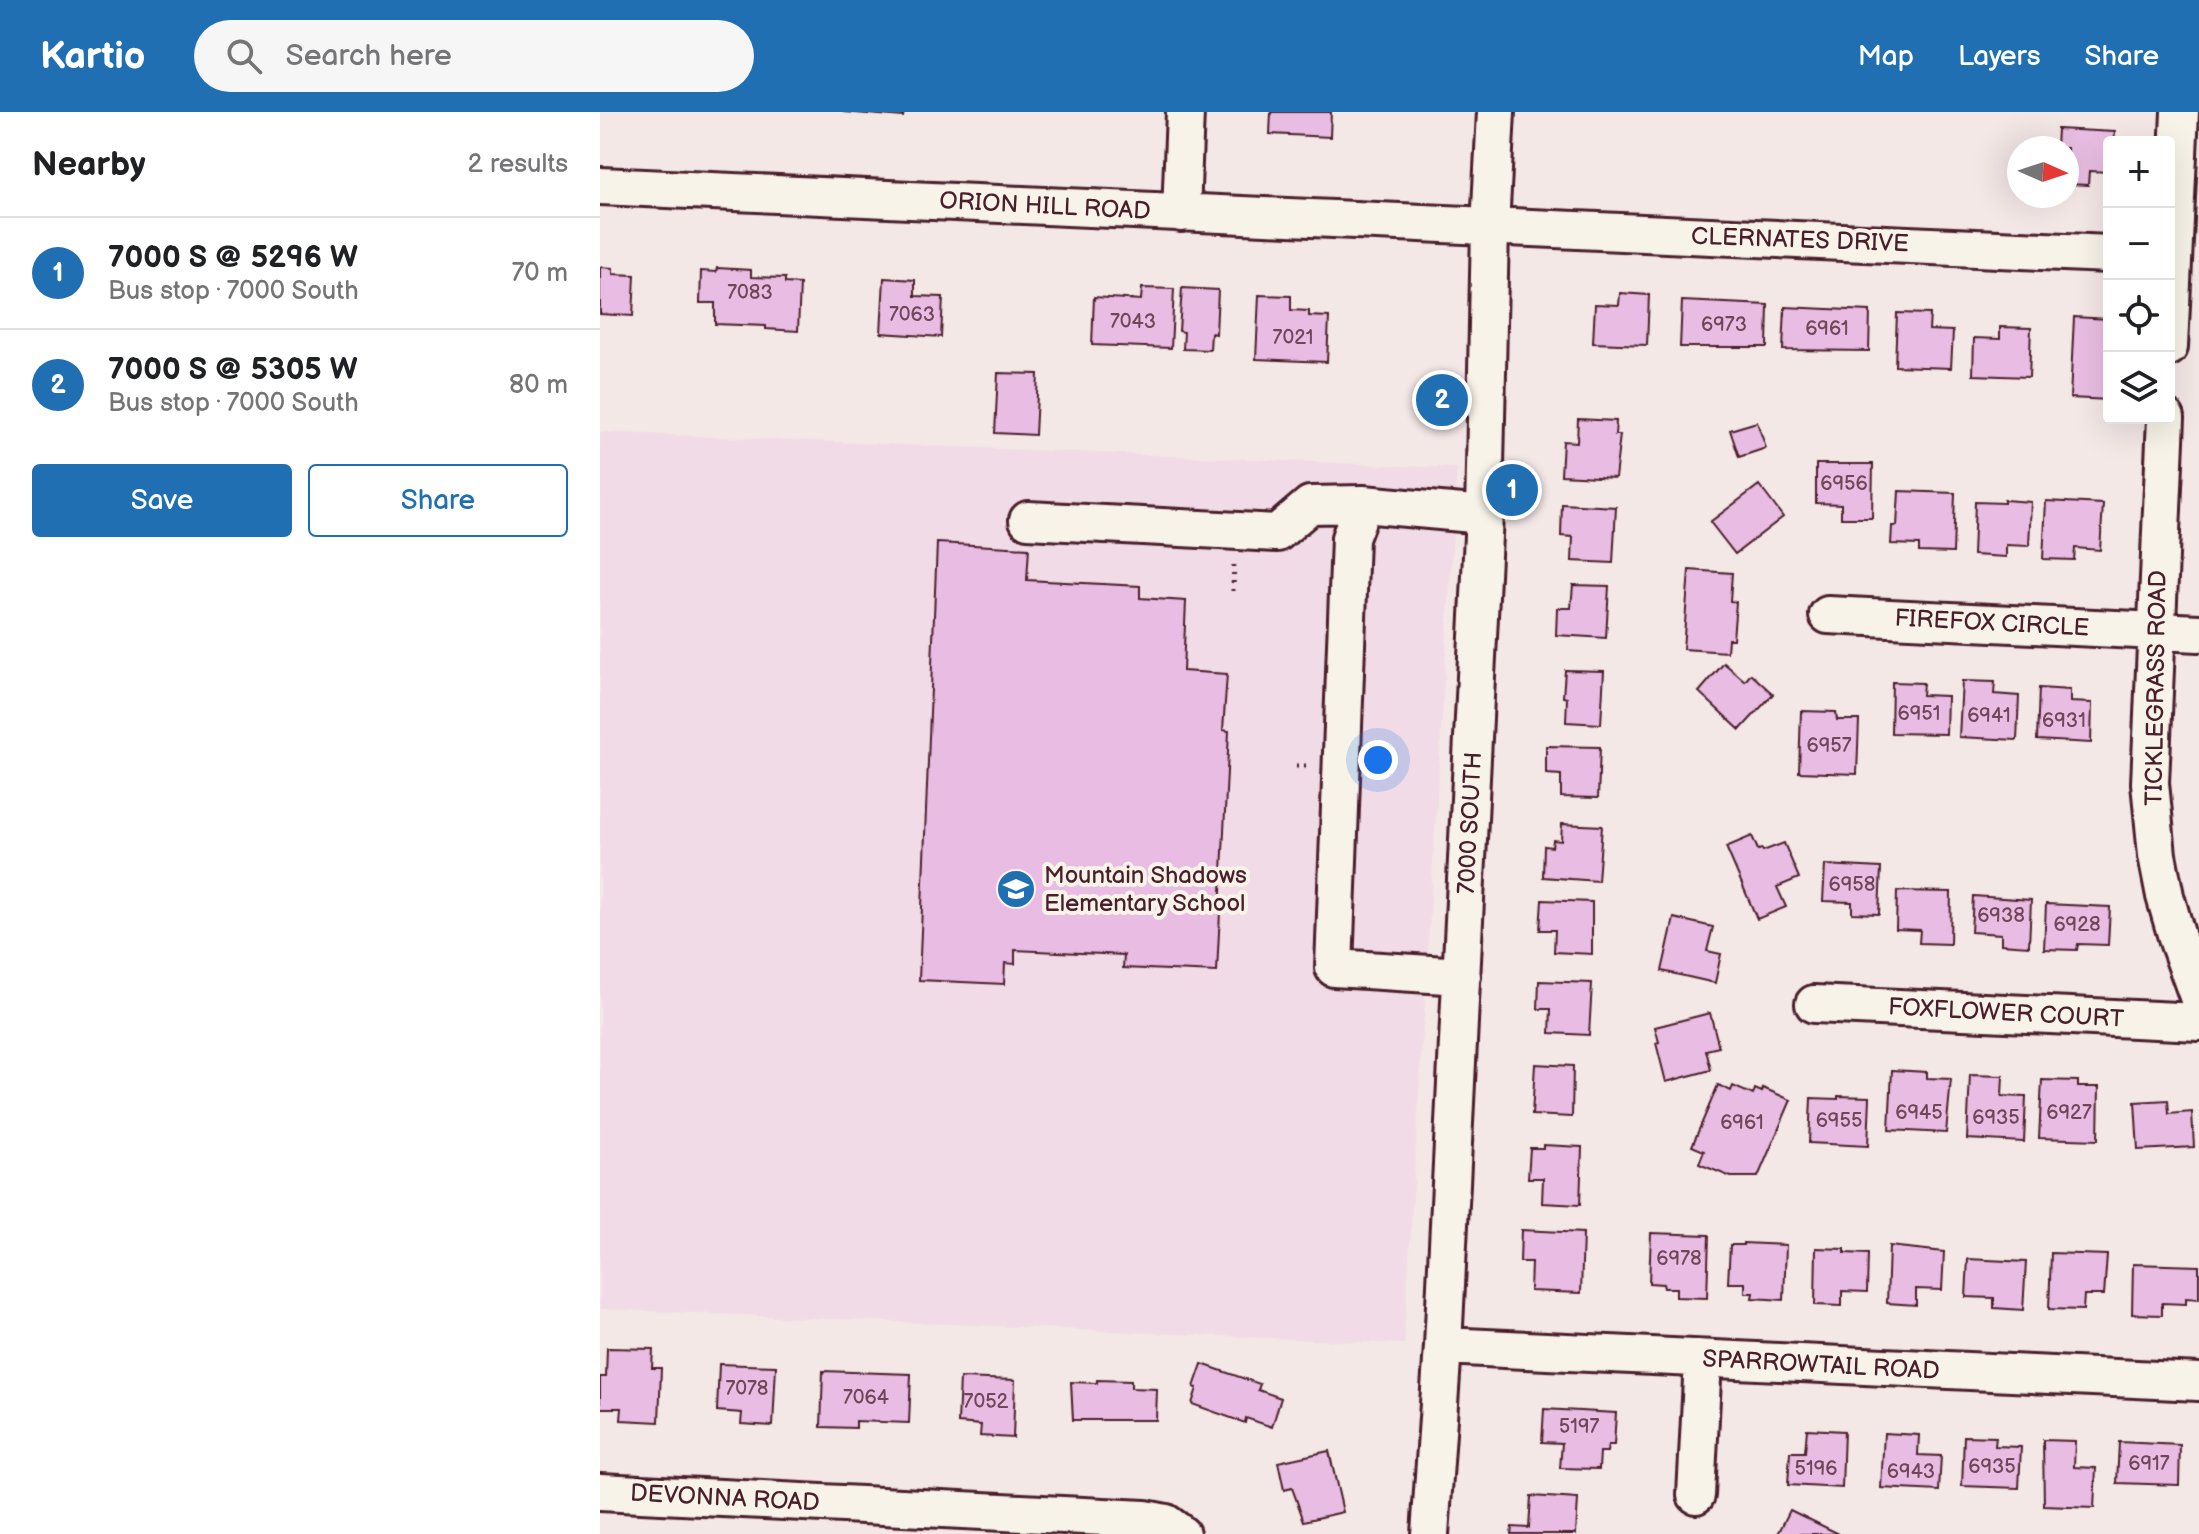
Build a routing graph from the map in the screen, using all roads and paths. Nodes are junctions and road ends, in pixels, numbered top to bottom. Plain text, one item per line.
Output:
1 (1185, 112) edge
2 (1496, 112) edge
3 (2180, 112) edge
4 (600, 186) edge
5 (1181, 213) junction
6 (1490, 227) junction
7 (2103, 254) edge
8 (2181, 257) edge
9 (2175, 302) edge
10 (2166, 424) edge
11 (1363, 504) junction
12 (1484, 515) junction
13 (1028, 520) dead end
14 (1828, 615) dead end
15 (2156, 632) junction
16 (2199, 633) edge
17 (1462, 976) junction
18 (2199, 999) edge
19 (1814, 1004) dead end
20 (2199, 1022) edge
21 (1443, 1346) junction
22 (1703, 1360) junction
23 (2199, 1382) edge
24 (600, 1492) edge
25 (1696, 1495) dead end
26 (1181, 1534) edge
27 (1430, 1534) edge

1 - 5 street
2 - 6 street, 7000 SOUTH
3 - 8 street
4 - 5 street, ORION HILL ROAD
5 - 6 street, ORION HILL ROAD
6 - 7 street, CLERNATES DRIVE
6 - 12 street, 7000 SOUTH
8 - 9 street
10 - 15 street, TICKLEGRASS ROAD
11 - 12 street
11 - 13 street
11 - 17 street
12 - 17 street, 7000 SOUTH
14 - 15 street, FIREFOX CIRCLE
15 - 16 street, FIREFOX CIRCLE
15 - 18 street, TICKLEGRASS ROAD
17 - 21 street, 7000 SOUTH
19 - 20 street, FOXFLOWER COURT
21 - 22 street, SPARROWTAIL ROAD
21 - 27 street, 7000 SOUTH
22 - 23 street, SPARROWTAIL ROAD
22 - 25 street
24 - 26 street, DEVONNA ROAD

